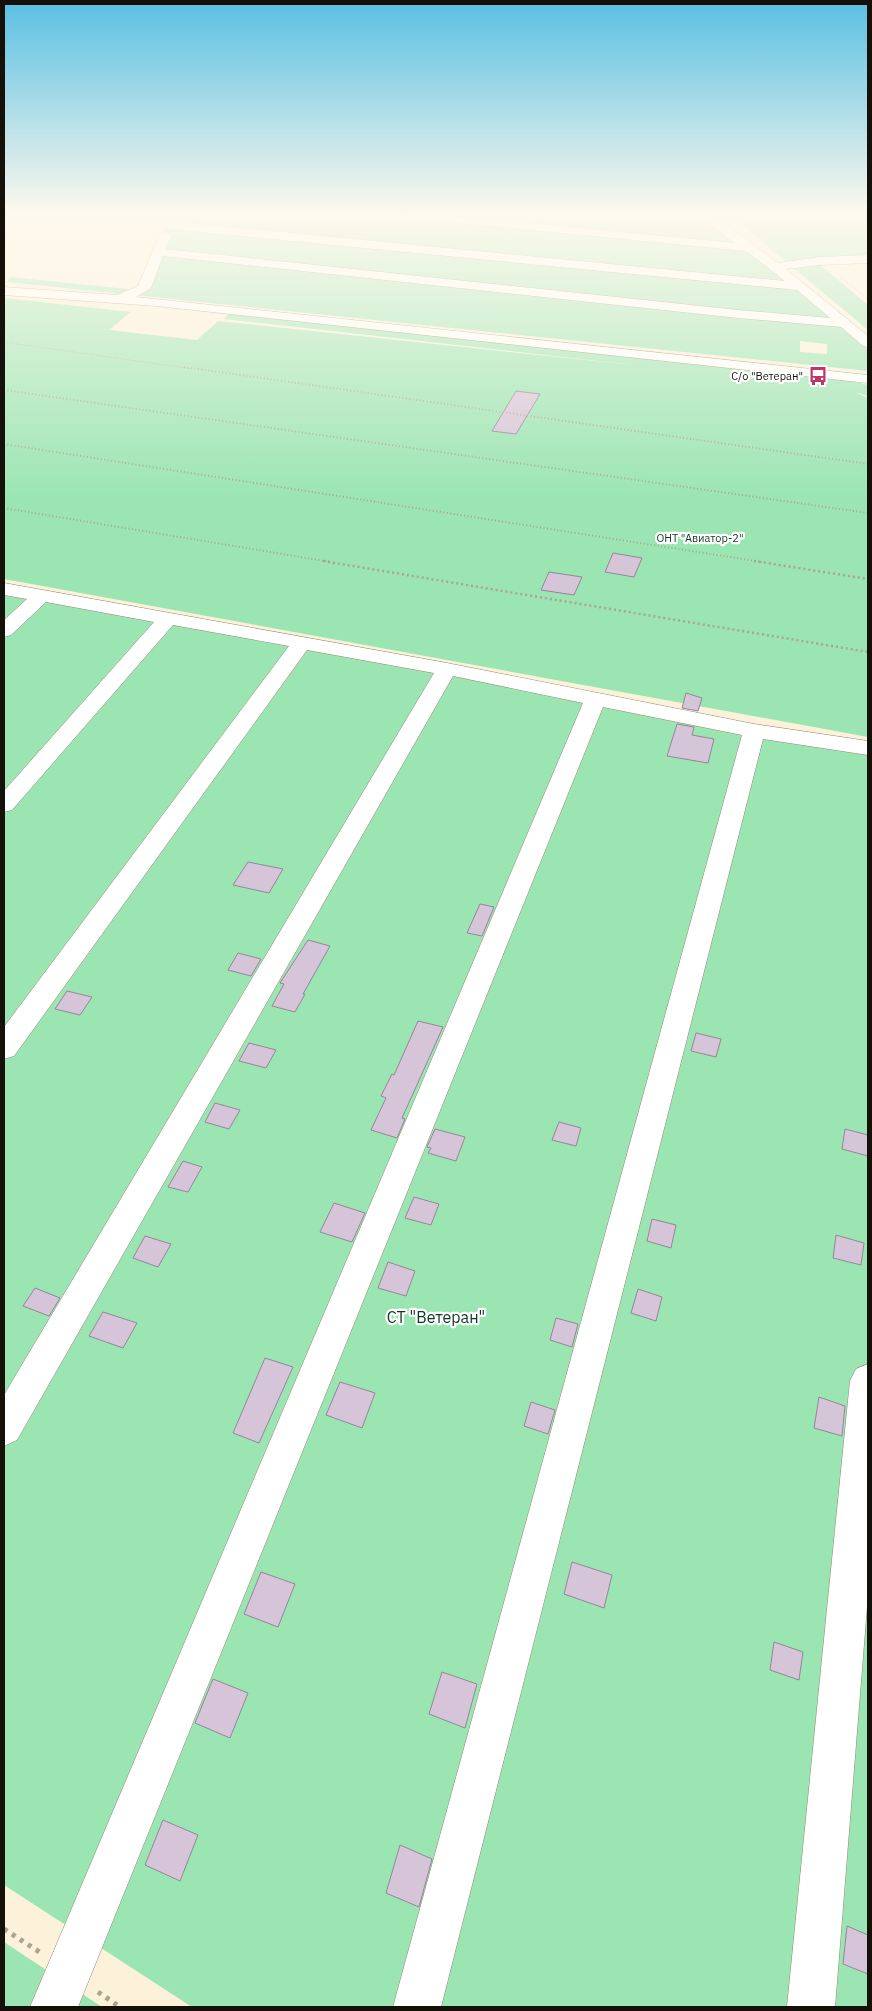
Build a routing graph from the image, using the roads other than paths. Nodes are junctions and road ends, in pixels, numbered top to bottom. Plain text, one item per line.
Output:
1 (149, 309) edge
2 (225, 309) joint
3 (689, 309) edge
4 (829, 309) edge
5 (145, 313) dead end
6 (212, 320) dead end
7 (845, 322) junction
8 (868, 342) edge
9 (868, 379) edge
10 (4, 589) edge
11 (42, 596) junction
12 (167, 620) junction
13 (4, 631) edge
14 (300, 644) junction
15 (447, 669) junction
16 (595, 699) junction
17 (754, 731) junction
18 (868, 748) edge
19 (4, 805) edge
20 (4, 1048) edge
21 (868, 1381) edge
22 (4, 1428) edge
23 (54, 2007) edge
24 (417, 2007) edge
25 (811, 2007) edge

1 - 5 street
2 - 6 street
2 - 9 street
3 - 7 street
4 - 7 street
7 - 8 street
10 - 11 street
11 - 12 street
11 - 13 street
12 - 14 street
12 - 19 street
14 - 15 street
14 - 20 street
15 - 16 street
15 - 22 street
16 - 17 street
16 - 23 street
17 - 18 street
17 - 24 street
21 - 25 street

